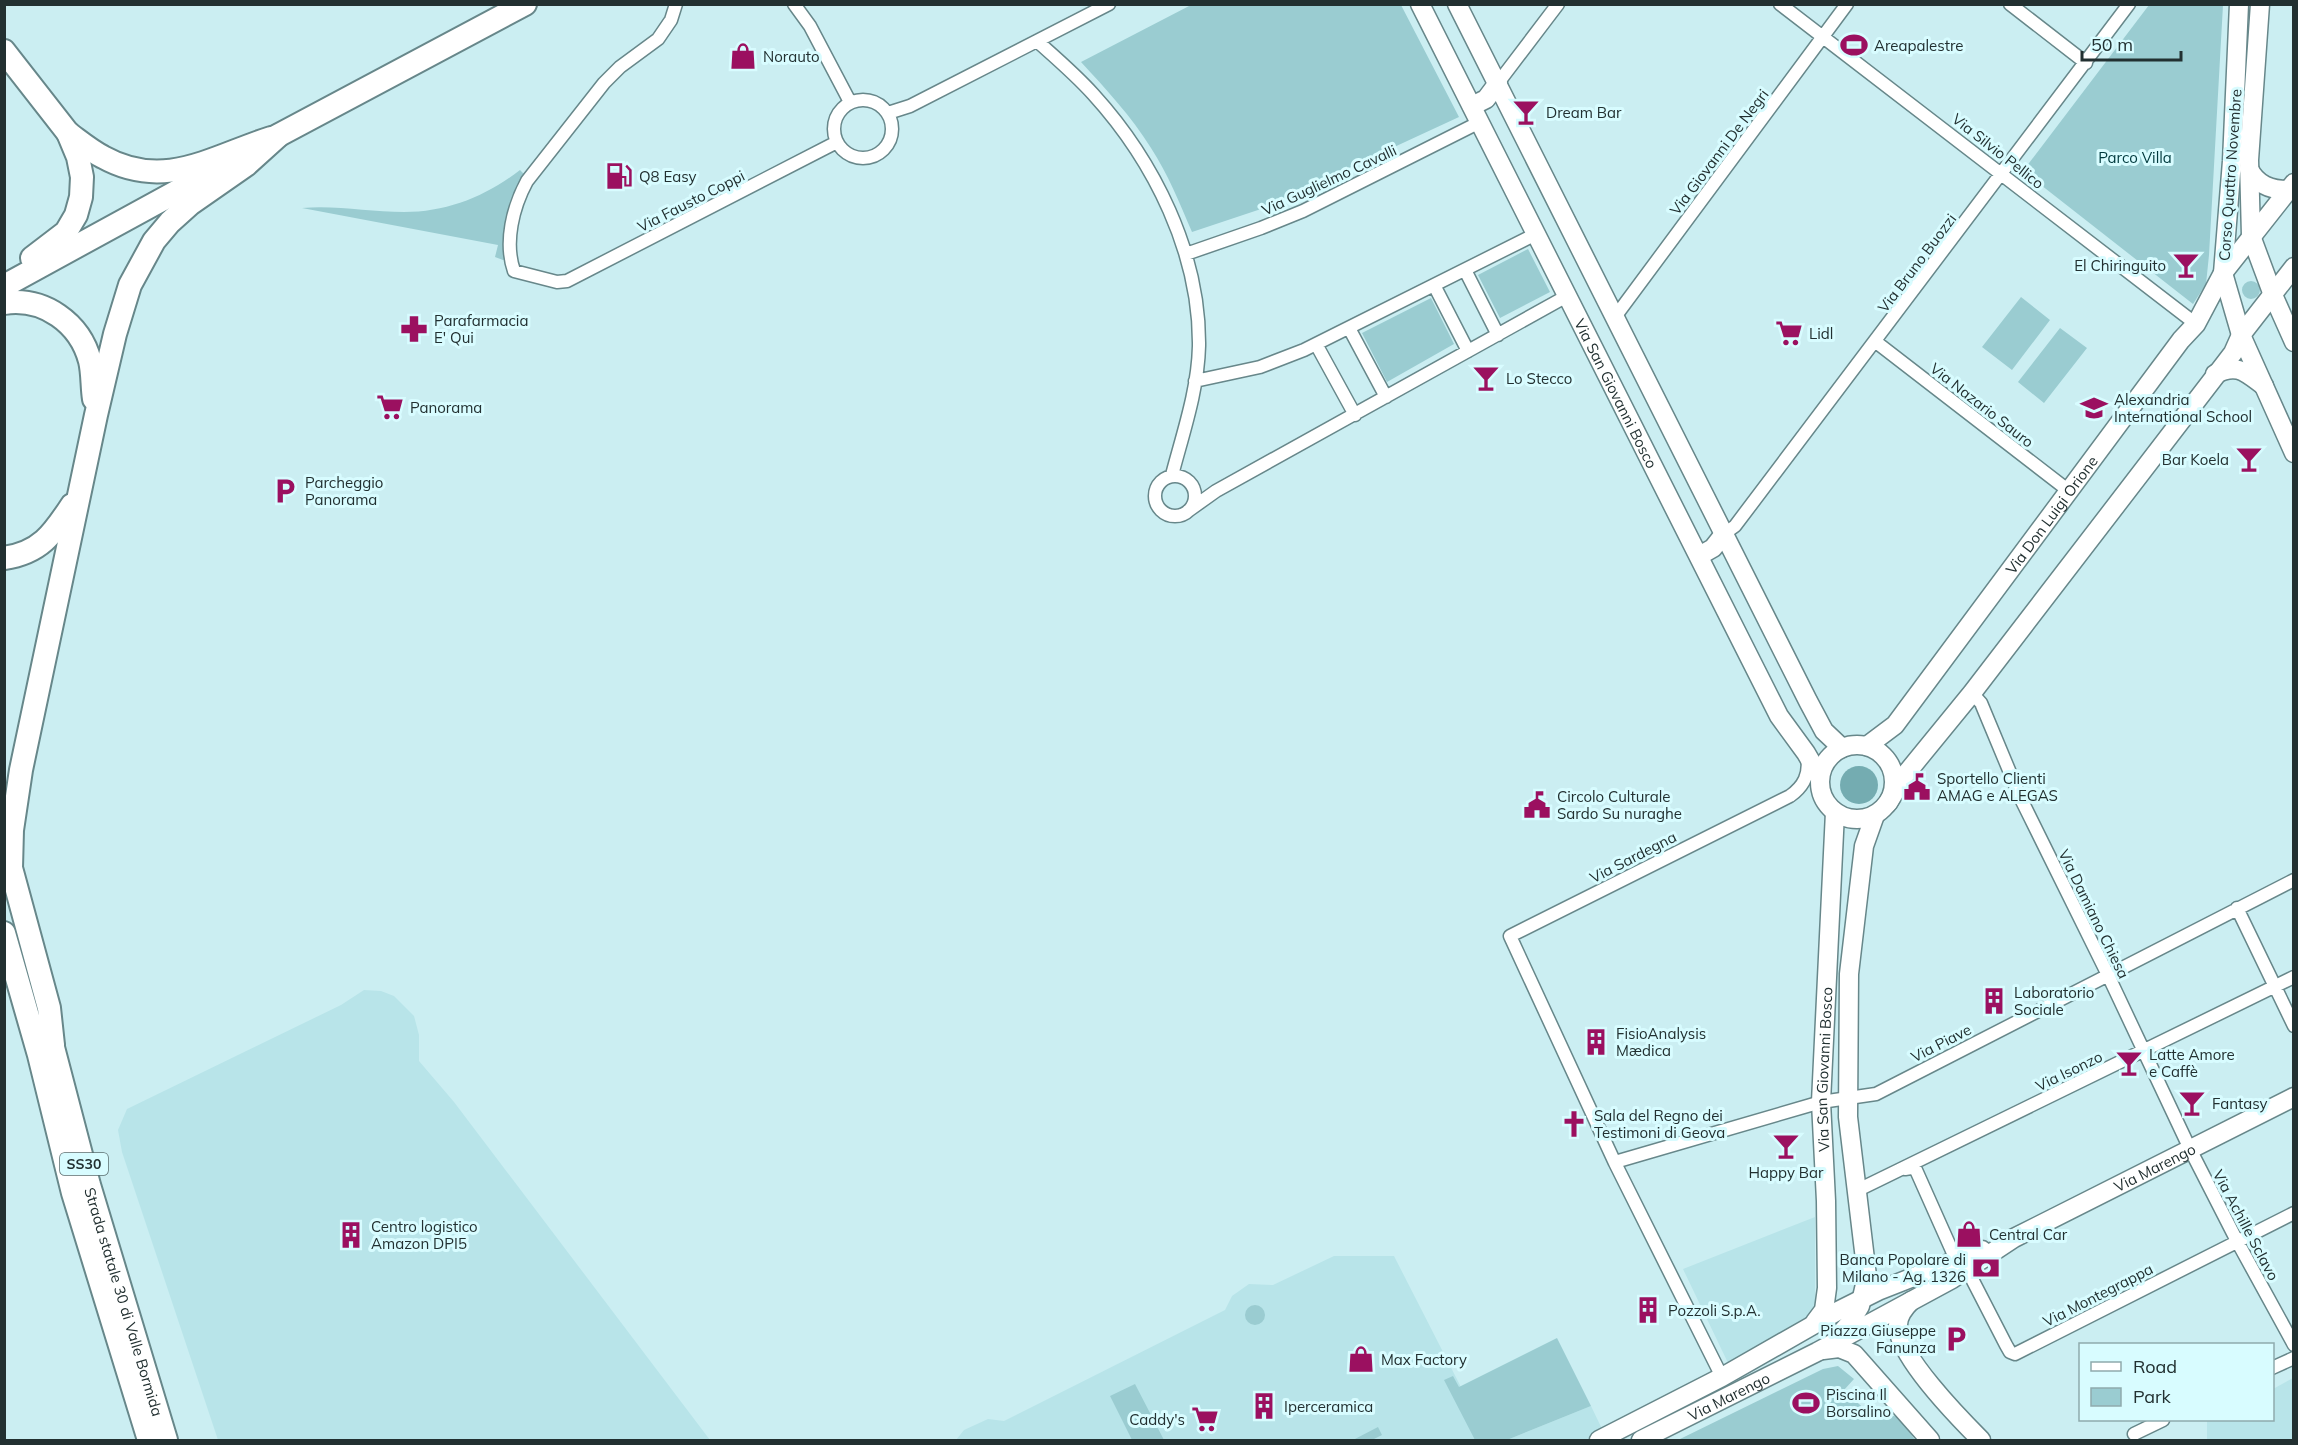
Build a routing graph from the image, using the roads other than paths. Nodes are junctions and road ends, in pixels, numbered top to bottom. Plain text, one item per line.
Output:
1 (525, 4) edge
2 (668, 4) edge
3 (676, 4) edge
4 (794, 4) edge
5 (1109, 4) edge
6 (1420, 4) edge
7 (1457, 4) edge
8 (1558, 4) edge
9 (1780, 4) edge
10 (1847, 4) edge
11 (2010, 4) edge
12 (2129, 4) edge
13 (2239, 4) edge
14 (2260, 4) edge
15 (667, 26) junction
16 (1823, 37) junction
17 (1037, 41) junction
18 (4, 51) edge
19 (2086, 63) junction
20 (1498, 83) junction
21 (850, 102) junction
22 (888, 113) junction
23 (1476, 114) junction
24 (68, 134) junction
25 (278, 136) junction
26 (837, 142) junction
27 (2249, 169) junction
28 (2002, 173) junction
29 (2291, 186) edge
30 (1536, 234) junction
31 (2251, 236) junction
32 (1186, 254) junction
33 (2294, 267) edge
34 (1465, 270) junction
35 (2223, 273) junction
36 (4, 277) edge
37 (1434, 285) junction
38 (4, 286) edge
39 (2273, 295) junction
40 (1568, 296) junction
41 (4, 303) edge
42 (1615, 316) junction
43 (2196, 324) junction
44 (1349, 328) junction
45 (1586, 333) junction
46 (1498, 335) junction
47 (2241, 335) junction
48 (1876, 342) junction
49 (2294, 342) edge
50 (1316, 344) junction
51 (1468, 351) junction
52 (2215, 374) junction
53 (1195, 381) junction
54 (2265, 386) junction
55 (1386, 397) junction
56 (96, 414) junction
57 (1355, 415) junction
58 (2294, 453) edge
59 (1172, 476) junction
60 (1190, 482) junction
61 (1227, 486) junction
62 (2069, 491) junction
63 (79, 494) junction
64 (1188, 511) junction
65 (1724, 534) junction
66 (1699, 556) junction
67 (4, 558) edge
68 (1972, 693) junction
69 (1868, 746) junction
70 (1842, 747) junction
71 (1806, 753) junction
72 (1820, 777) junction
73 (1882, 809) junction
74 (1835, 812) junction
75 (2294, 880) edge
76 (4, 887) edge
77 (2237, 908) junction
78 (4, 933) edge
79 (2108, 975) junction
80 (2294, 977) edge
81 (2274, 986) junction
82 (2294, 1026) edge
83 (53, 1044) junction
84 (2144, 1051) junction
85 (1848, 1096) junction
86 (2294, 1097) edge
87 (1821, 1101) junction
88 (2190, 1149) junction
89 (1614, 1162) junction
90 (1905, 1169) junction
91 (1856, 1191) junction
92 (2294, 1213) edge
93 (1861, 1230) junction
94 (2014, 1238) junction
95 (2237, 1242) junction
96 (1968, 1254) junction
97 (1907, 1279) junction
98 (1952, 1279) junction
99 (1828, 1284) junction
100 (1915, 1299) junction
101 (1860, 1315) junction
102 (1815, 1323) junction
103 (1903, 1344) junction
104 (2294, 1345) edge
105 (1817, 1352) junction
106 (2294, 1358) edge
107 (1866, 1366) junction
108 (2274, 1367) edge
109 (1722, 1377) junction
110 (2159, 1421) edge
111 (2134, 1434) dead end
112 (149, 1440) edge
113 (166, 1440) edge
114 (1599, 1440) edge
115 (1641, 1440) edge
116 (1930, 1440) edge
117 (1981, 1440) edge

1 - 25 highway
2 - 15 street
3 - 15 street
4 - 21 street
5 - 17 street
6 - 23 main road, Via San Giovanni Bosco
7 - 20 main road
8 - 20 street
9 - 16 street, Via Silvio Pellico
10 - 16 street, Via Giovanni De Negri
11 - 19 street
12 - 19 street, Via Bruno Buozzi
13 - 35 main road, Corso Quattro Novembre
14 - 27 main road, Corso Quattro Novembre
15 - 26 street, Via Fausto Coppi
16 - 28 street, Via Silvio Pellico
16 - 42 street, Via Giovanni De Negri
17 - 22 street
17 - 32 street
18 - 24 highway
19 - 28 street, Via Bruno Buozzi
20 - 23 main road
20 - 42 main road
21 - 22 street
21 - 26 street
22 - 26 street
23 - 30 main road, Via San Giovanni Bosco
23 - 32 street, Via Guglielmo Cavalli
24 - 25 highway
24 - 36 highway
25 - 38 highway
25 - 56 highway
27 - 29 main road
27 - 31 main road, Corso Quattro Novembre
28 - 43 street, Via Silvio Pellico
28 - 48 street, Via Bruno Buozzi
29 - 31 main road
30 - 34 street
30 - 40 main road, Via San Giovanni Bosco
31 - 35 main road
31 - 39 main road, Corso Quattro Novembre
32 - 53 street
33 - 39 main road
34 - 37 street
34 - 46 street
35 - 43 main road, Via Don Luigi Orione
35 - 47 main road
37 - 44 street
37 - 51 street
39 - 47 main road
39 - 49 main road, Corso Quattro Novembre
40 - 45 main road, Via San Giovanni Bosco
40 - 46 street
41 - 56 highway
42 - 45 main road
42 - 65 main road
43 - 62 main road, Via Don Luigi Orione
44 - 50 street
44 - 55 street
45 - 66 main road, Via San Giovanni Bosco
46 - 51 street
47 - 52 main road
47 - 54 main road
48 - 62 street, Via Nazario Sauro
48 - 65 street, Via Bruno Buozzi
50 - 53 street
50 - 57 street
51 - 55 street
52 - 54 main road
52 - 68 main road
53 - 59 street
54 - 58 main road
55 - 57 street
56 - 63 highway
57 - 61 street
59 - 60 street
59 - 64 street
60 - 61 street
60 - 64 street
61 - 64 street
62 - 69 main road, Via Don Luigi Orione
63 - 67 highway
63 - 83 highway
65 - 66 main road
65 - 70 main road
66 - 71 main road, Via San Giovanni Bosco
68 - 73 main road
68 - 79 street, Via Damiano Chiesa
69 - 70 main road
69 - 73 main road, Via San Giovanni Bosco
70 - 72 main road
71 - 72 main road, Via San Giovanni Bosco
71 - 89 street, Via Sardegna
72 - 74 main road, Via San Giovanni Bosco
73 - 74 main road
73 - 85 main road, Via San Giovanni Bosco
74 - 87 main road, Via San Giovanni Bosco
75 - 77 street, Via Piave
76 - 83 highway, Strada statale 30 di Valle Bormida / SS30
77 - 79 street, Via Piave
77 - 81 street
78 - 112 highway, Strada statale 30 di Valle Bormida / SS30
79 - 84 street, Via Damiano Chiesa
79 - 85 street, Via Piave
80 - 81 street, Via Isonzo
81 - 82 street
81 - 84 street, Via Isonzo
83 - 113 highway, Strada statale 30 di Valle Bormida / SS30
84 - 88 street, Via Damiano Chiesa
84 - 90 street, Via Isonzo
85 - 87 street, Via Piave
85 - 91 main road, Via San Giovanni Bosco
86 - 88 main road, Via Marengo
87 - 89 street, Via Piave
87 - 99 main road, Via San Giovanni Bosco
88 - 94 main road, Via Marengo
88 - 95 street, Via Achille Sclavo
89 - 109 street
90 - 91 street, Via Isonzo
90 - 96 street
91 - 93 main road, Via San Giovanni Bosco
92 - 95 street, Via Montegrappa
93 - 97 main road
93 - 101 main road
93 - 101 main road, Via San Giovanni Bosco
94 - 96 main road, Via Marengo
94 - 98 main road, Via Marengo
95 - 98 street, Via Montegrappa
95 - 104 street, Via Achille Sclavo
96 - 97 main road, Via Marengo
97 - 101 main road, Via Marengo
98 - 100 main road, Via Marengo
99 - 101 main road
99 - 102 main road, Via San Giovanni Bosco
100 - 101 main road, Via Marengo
100 - 103 main road
101 - 102 main road
101 - 103 main road
101 - 105 main road, Via Marengo
101 - 107 main road
102 - 109 main road
103 - 117 main road
105 - 107 main road
105 - 115 main road, Via Marengo
106 - 108 street
107 - 116 main road
109 - 114 main road
110 - 111 street

